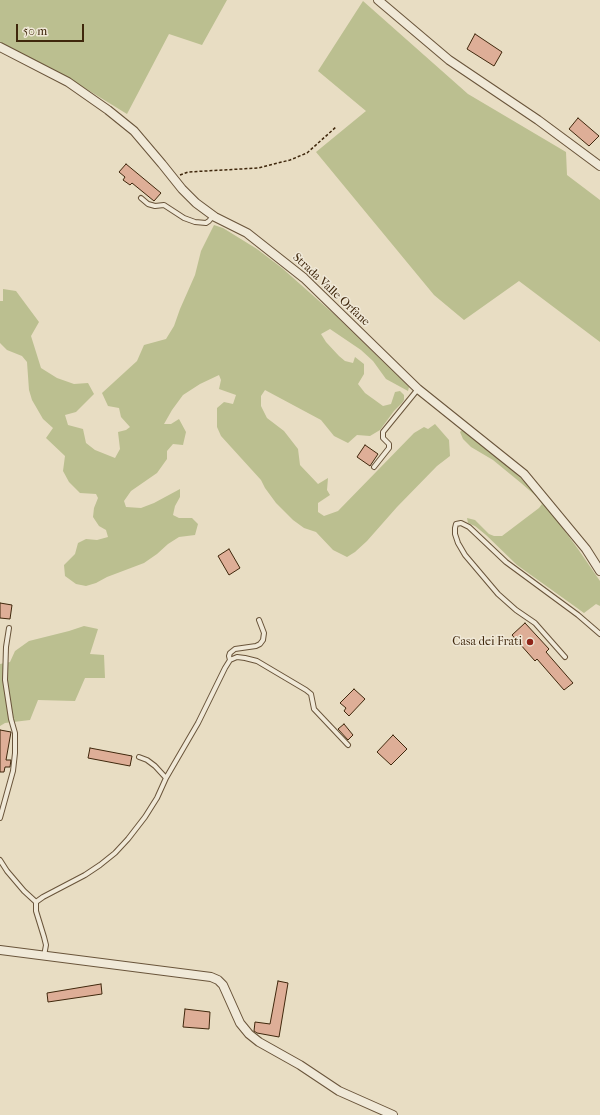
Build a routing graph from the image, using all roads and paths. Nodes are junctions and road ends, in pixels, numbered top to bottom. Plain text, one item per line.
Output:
1 (378, 0) edge
2 (0, 47) edge
3 (336, 127) dead end
4 (600, 166) edge
5 (173, 177) junction
6 (141, 198) dead end
7 (213, 216) junction
8 (418, 389) junction
9 (374, 467) dead end
10 (600, 571) edge
11 (258, 620) dead end
12 (9, 628) dead end
13 (600, 634) edge
14 (565, 657) dead end
15 (230, 660) junction
16 (348, 745) dead end
17 (139, 757) dead end
18 (166, 778) junction
19 (0, 818) edge
20 (0, 860) edge
21 (36, 902) junction
22 (0, 950) edge
23 (44, 956) junction
24 (393, 1115) edge

1 - 4 street
2 - 5 street, Strada Valle Orfane
3 - 5 path
5 - 7 street, Strada Valle Orfane
6 - 7 lane
7 - 8 street, Strada Valle Orfane
8 - 9 lane
8 - 10 street, Strada Valle Orfane
11 - 15 lane
12 - 19 lane
13 - 14 lane
15 - 16 lane
15 - 18 lane
17 - 18 lane
18 - 21 lane
20 - 21 lane
21 - 23 lane
22 - 23 street
23 - 24 street

